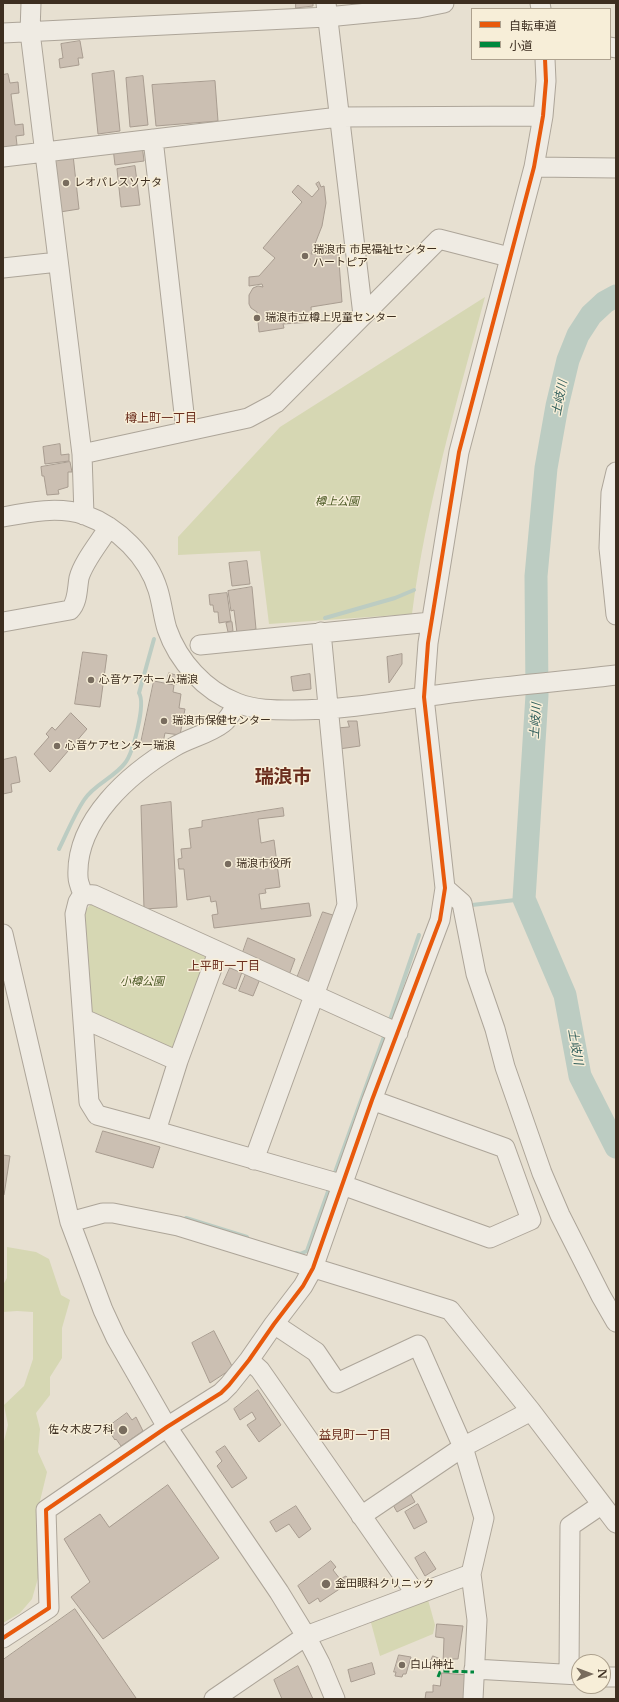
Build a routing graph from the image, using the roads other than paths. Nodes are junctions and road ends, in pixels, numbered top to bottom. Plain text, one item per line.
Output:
1 (31, 3) edge
2 (444, 3) edge
3 (326, 10) edge
4 (30, 32) junction
5 (3, 33) edge
6 (544, 60) edge
7 (543, 116) junction
8 (339, 117) junction
9 (153, 139) junction
10 (45, 152) junction
11 (3, 157) edge
12 (534, 167) junction
13 (616, 168) edge
14 (509, 257) junction
15 (58, 262) junction
16 (3, 268) edge
17 (363, 315) junction
18 (186, 431) junction
19 (82, 454) junction
20 (616, 472) edge
21 (614, 493) edge
22 (84, 515) junction
23 (3, 517) edge
24 (109, 528) junction
25 (616, 615) edge
26 (3, 622) edge
27 (431, 622) junction
28 (320, 632) junction
29 (200, 645) dead end
30 (608, 676) edge
31 (424, 697) junction
32 (237, 703) junction
33 (327, 710) junction
34 (445, 888) junction
35 (82, 894) junction
36 (3, 934) edge
37 (218, 952) junction
38 (313, 995) junction
39 (84, 1019) junction
40 (391, 1030) junction
41 (178, 1061) junction
42 (372, 1100) junction
43 (156, 1131) junction
44 (254, 1160) junction
45 (335, 1183) junction
46 (70, 1222) junction
47 (313, 1268) junction
48 (616, 1322) edge
49 (274, 1324) junction
50 (249, 1360) junction
51 (532, 1411) junction
52 (167, 1427) junction
53 (463, 1446) junction
54 (601, 1504) junction
55 (361, 1516) junction
56 (616, 1523) edge
57 (471, 1574) junction
58 (416, 1594) junction
59 (306, 1636) junction
60 (3, 1638) edge
61 (573, 1654) edge
62 (474, 1669) junction
63 (571, 1675) edge
64 (214, 1699) edge
65 (335, 1699) edge
66 (473, 1699) edge

1 - 4 street
2 - 3 street
3 - 4 street
3 - 8 street
4 - 5 street
4 - 10 street
6 - 7 street
7 - 8 street
7 - 12 street
8 - 9 street
8 - 17 street
9 - 10 street
9 - 18 street
10 - 11 street
10 - 15 street
12 - 13 street
12 - 14 street
14 - 17 street
14 - 27 street
15 - 16 street
15 - 19 street
17 - 18 street
18 - 19 street
19 - 22 street
20 - 21 street
21 - 25 street
22 - 23 street
22 - 24 street
24 - 26 street
24 - 32 street
27 - 28 street
27 - 31 street
28 - 29 street
28 - 33 street
30 - 31 street
31 - 33 street
31 - 34 street
32 - 33 street
32 - 35 street
33 - 38 street
34 - 40 street
34 - 48 street
35 - 37 street
35 - 39 street
36 - 46 street
37 - 38 street
37 - 41 street
38 - 40 street
38 - 44 street
39 - 41 street
39 - 43 street
40 - 42 street
41 - 43 street
42 - 45 street
42 - 45 street
43 - 44 street
44 - 45 street
45 - 47 street
46 - 47 street
46 - 52 street
47 - 49 street
47 - 51 street
49 - 50 street
49 - 53 street
50 - 52 street
50 - 55 street
51 - 53 street
51 - 54 street
52 - 59 street
52 - 60 street
53 - 55 street
53 - 57 street
54 - 56 street
54 - 61 street
55 - 58 street
57 - 58 street
57 - 62 street
58 - 59 street
59 - 64 street
59 - 65 street
62 - 63 street
62 - 66 street

